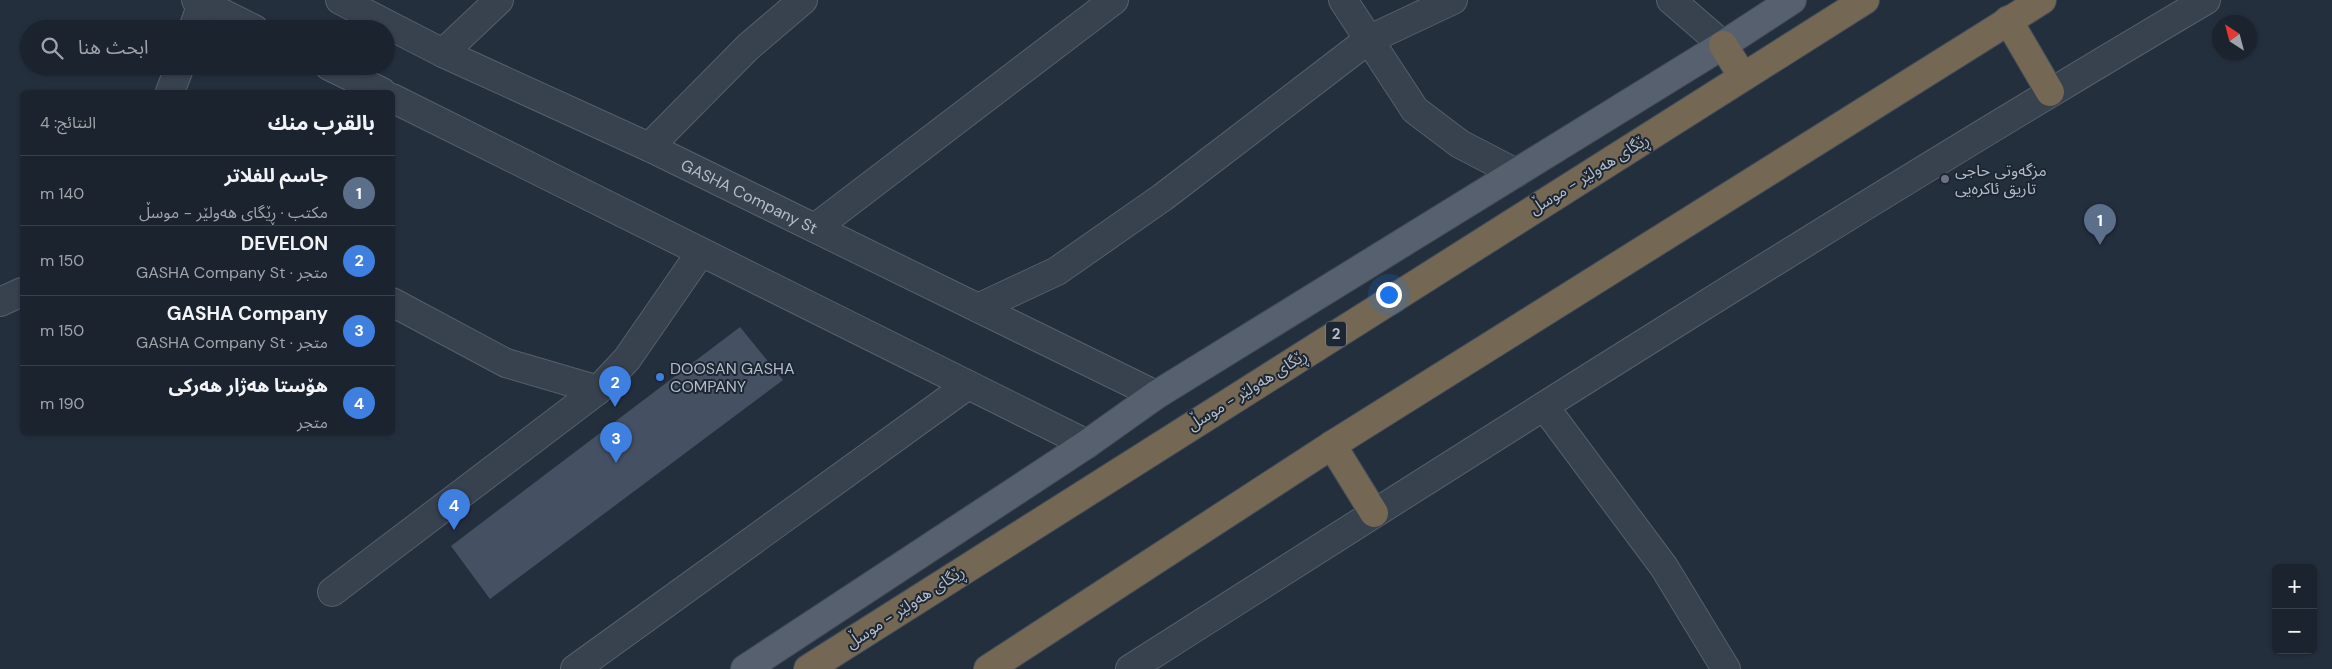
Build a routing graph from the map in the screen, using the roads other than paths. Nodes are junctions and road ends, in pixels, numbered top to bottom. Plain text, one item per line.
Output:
1 (340, 0) edge
2 (499, 0) edge
3 (802, 0) edge
4 (1114, 0) edge
5 (1343, 0) edge
6 (1453, 0) edge
7 (1671, 0) edge
8 (1792, 0) edge
9 (1865, 0) edge
10 (2042, 0) edge
11 (2206, 0) edge
12 (199, 2) edge
13 (195, 20) edge
14 (236, 20) edge
15 (379, 20) edge
16 (2008, 20) junction
17 (395, 28) edge
18 (1368, 40) junction
19 (1722, 45) junction
20 (443, 53) junction
21 (177, 75) edge
22 (347, 75) edge
23 (1743, 77) junction
24 (171, 90) edge
25 (378, 90) edge
26 (2050, 92) junction
27 (395, 99) edge
28 (649, 147) junction
29 (1516, 173) junction
30 (815, 228) junction
31 (701, 252) junction
32 (20, 293) edge
33 (0, 302) edge
34 (395, 304) edge
35 (978, 308) junction
36 (968, 385) junction
37 (598, 390) junction
38 (1156, 395) junction
39 (1544, 406) junction
40 (1087, 444) junction
41 (1332, 446) junction
42 (1374, 513) junction
43 (332, 592) dead end
44 (575, 669) edge
45 (745, 669) edge
46 (808, 669) edge
47 (988, 669) edge
48 (1130, 669) edge
49 (1726, 669) edge

1 - 15 street, GASHA Company St
2 - 20 street
3 - 28 street
4 - 30 street
5 - 18 street
6 - 18 street
7 - 19 street
8 - 19 main road
9 - 23 highway, ڕێگای هەولێر - موسڵ / 2
10 - 16 highway
11 - 26 street
12 - 13 street
12 - 14 street
16 - 26 highway
16 - 41 highway
17 - 20 street, GASHA Company St
18 - 29 street
18 - 35 street
19 - 23 highway
19 - 29 main road
20 - 28 street, GASHA Company St
21 - 24 street
22 - 25 street
23 - 46 highway, ڕێگای هەولێر - موسڵ / 2
26 - 39 street
27 - 31 street
28 - 30 street, GASHA Company St
29 - 38 main road
30 - 35 street, GASHA Company St
31 - 36 street
31 - 37 street
32 - 33 street
34 - 37 street
35 - 38 street, GASHA Company St
36 - 40 street
36 - 44 street
37 - 43 street
38 - 40 main road
39 - 42 street
39 - 49 street
40 - 45 main road
41 - 42 highway
41 - 47 highway
42 - 48 street

